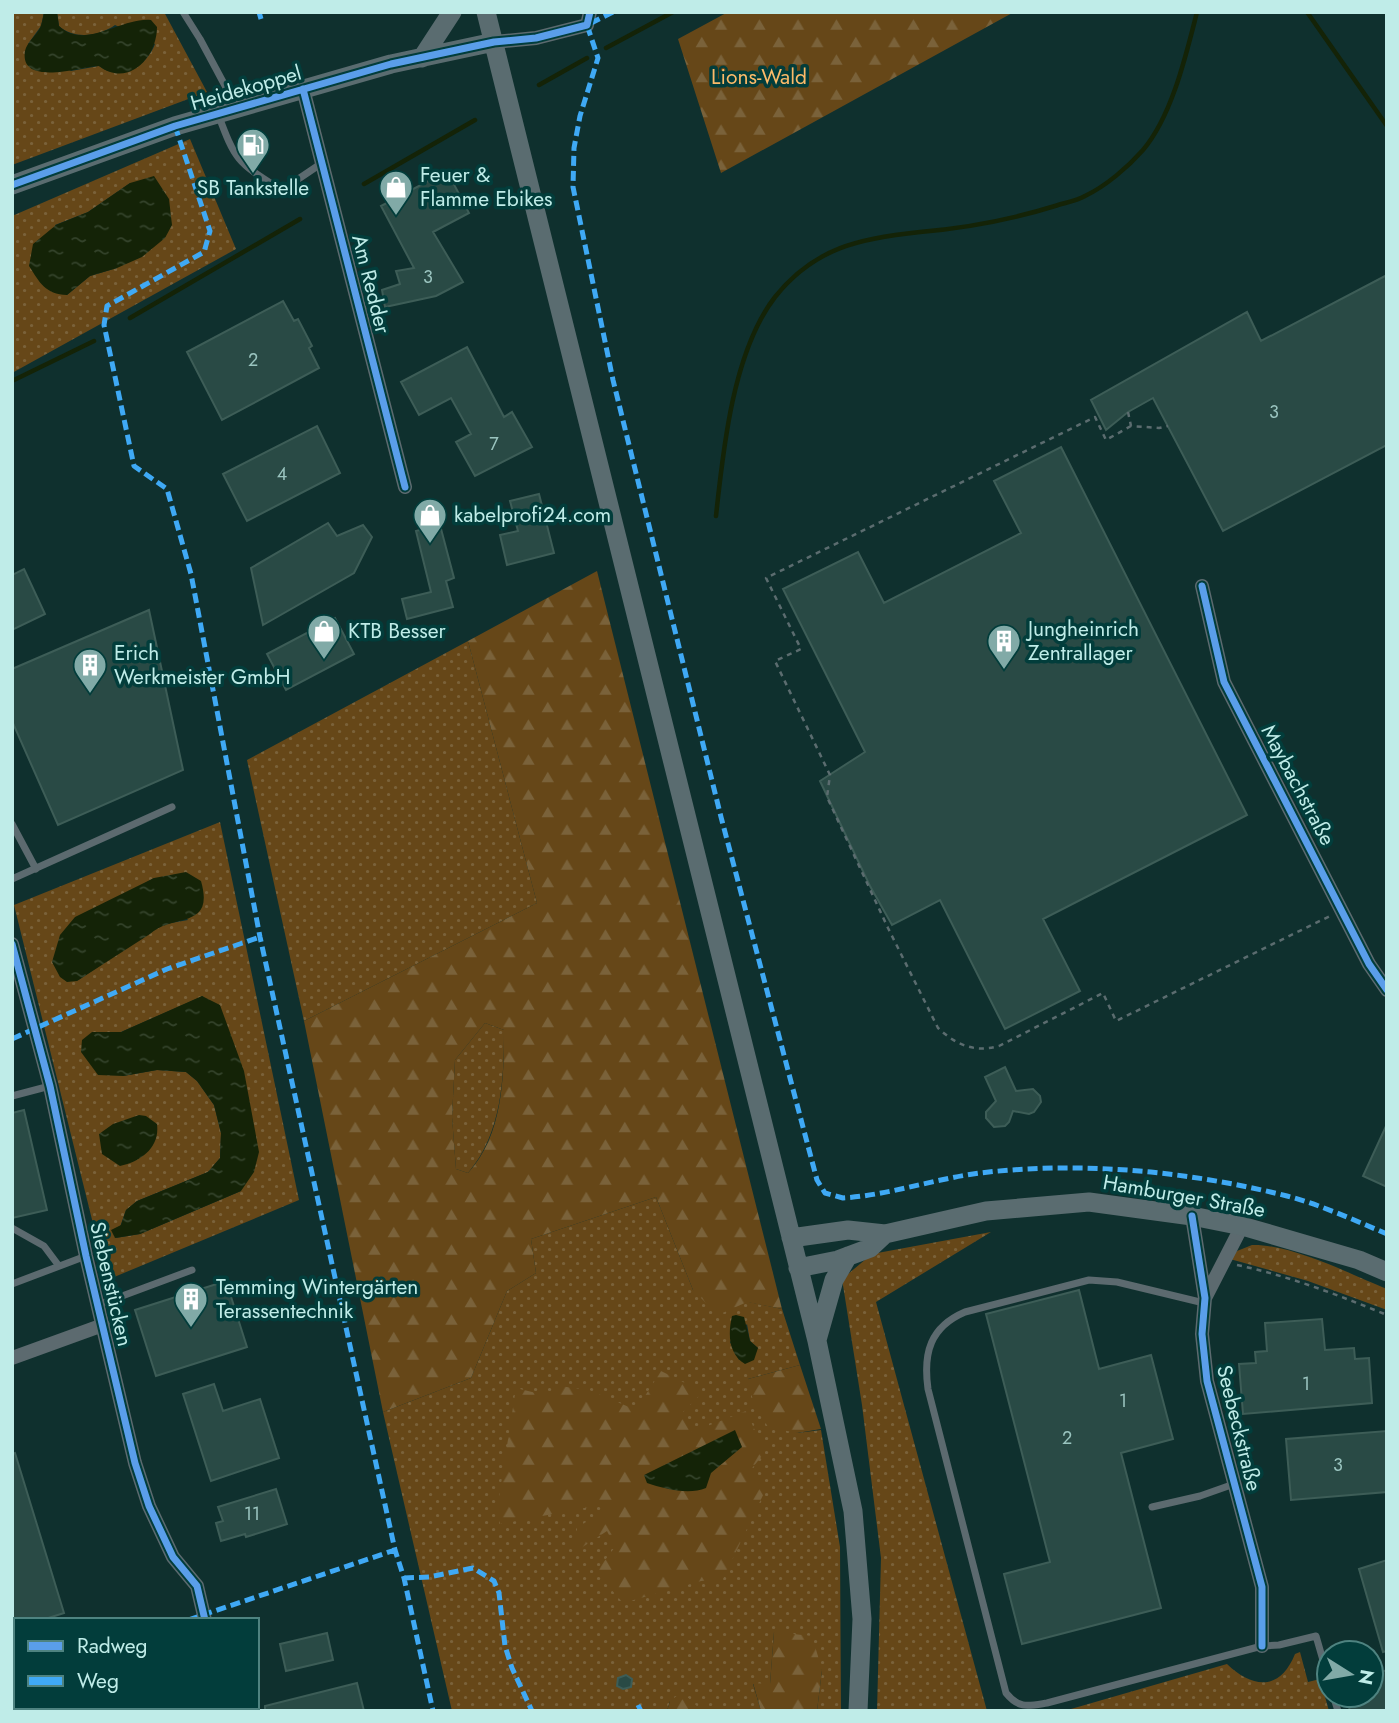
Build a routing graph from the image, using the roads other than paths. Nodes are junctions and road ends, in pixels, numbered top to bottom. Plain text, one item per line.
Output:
1 (183, 12) edge
2 (452, 12) edge
3 (486, 12) edge
4 (590, 12) edge
5 (494, 42) junction
6 (422, 58) junction
7 (303, 89) junction
8 (227, 111) junction
9 (322, 163) junction
10 (12, 185) edge
11 (405, 487) dead end
12 (1202, 586) dead end
13 (172, 807) dead end
14 (12, 824) edge
15 (36, 869) junction
16 (12, 879) edge
17 (12, 944) edge
18 (1387, 990) edge
19 (50, 1086) junction
20 (12, 1096) edge
21 (1192, 1216) junction
22 (1242, 1226) junction
23 (12, 1228) edge
24 (885, 1234) junction
25 (791, 1238) junction
26 (86, 1256) junction
27 (848, 1256) junction
28 (59, 1266) junction
29 (798, 1268) junction
30 (192, 1270) dead end
31 (1387, 1272) edge
32 (12, 1284) edge
33 (1205, 1301) junction
34 (98, 1305) junction
35 (103, 1325) junction
36 (817, 1341) junction
37 (12, 1359) edge
38 (1235, 1484) junction
39 (1152, 1507) dead end
40 (205, 1618) edge
41 (1317, 1639) edge
42 (1262, 1646) junction
43 (858, 1711) edge

1 - 8 lane
2 - 6 main road
3 - 5 main road
4 - 5 street
5 - 6 main road, Heidekoppel
5 - 25 main road
6 - 7 main road, Heidekoppel
7 - 8 main road, Heidekoppel
7 - 9 street, Am Redder
8 - 9 lane
8 - 10 main road, Heidekoppel
9 - 11 street, Am Redder
12 - 18 street, Maybachstraße
13 - 15 lane
14 - 15 lane
15 - 16 lane
17 - 19 street, Siebenstücken
19 - 20 lane
19 - 26 street, Siebenstücken
21 - 22 main road, Hamburger Straße
21 - 24 main road, Hamburger Straße
21 - 33 street, Seebeckstraße
22 - 31 main road, Hamburger Straße
22 - 33 street, Seebeckstraße
23 - 28 lane
24 - 25 main road, Hamburger Straße
24 - 27 main road, Hamburger Straße
25 - 29 main road
26 - 28 lane
26 - 34 street, Siebenstücken
27 - 29 main road, Hamburger Straße
27 - 36 main road
28 - 32 lane
29 - 36 main road
30 - 34 lane
33 - 38 street, Seebeckstraße
33 - 42 lane
34 - 35 street, Siebenstücken
35 - 37 street
35 - 40 street, Siebenstücken
36 - 43 main road
38 - 39 lane
38 - 42 street, Seebeckstraße
41 - 42 lane

